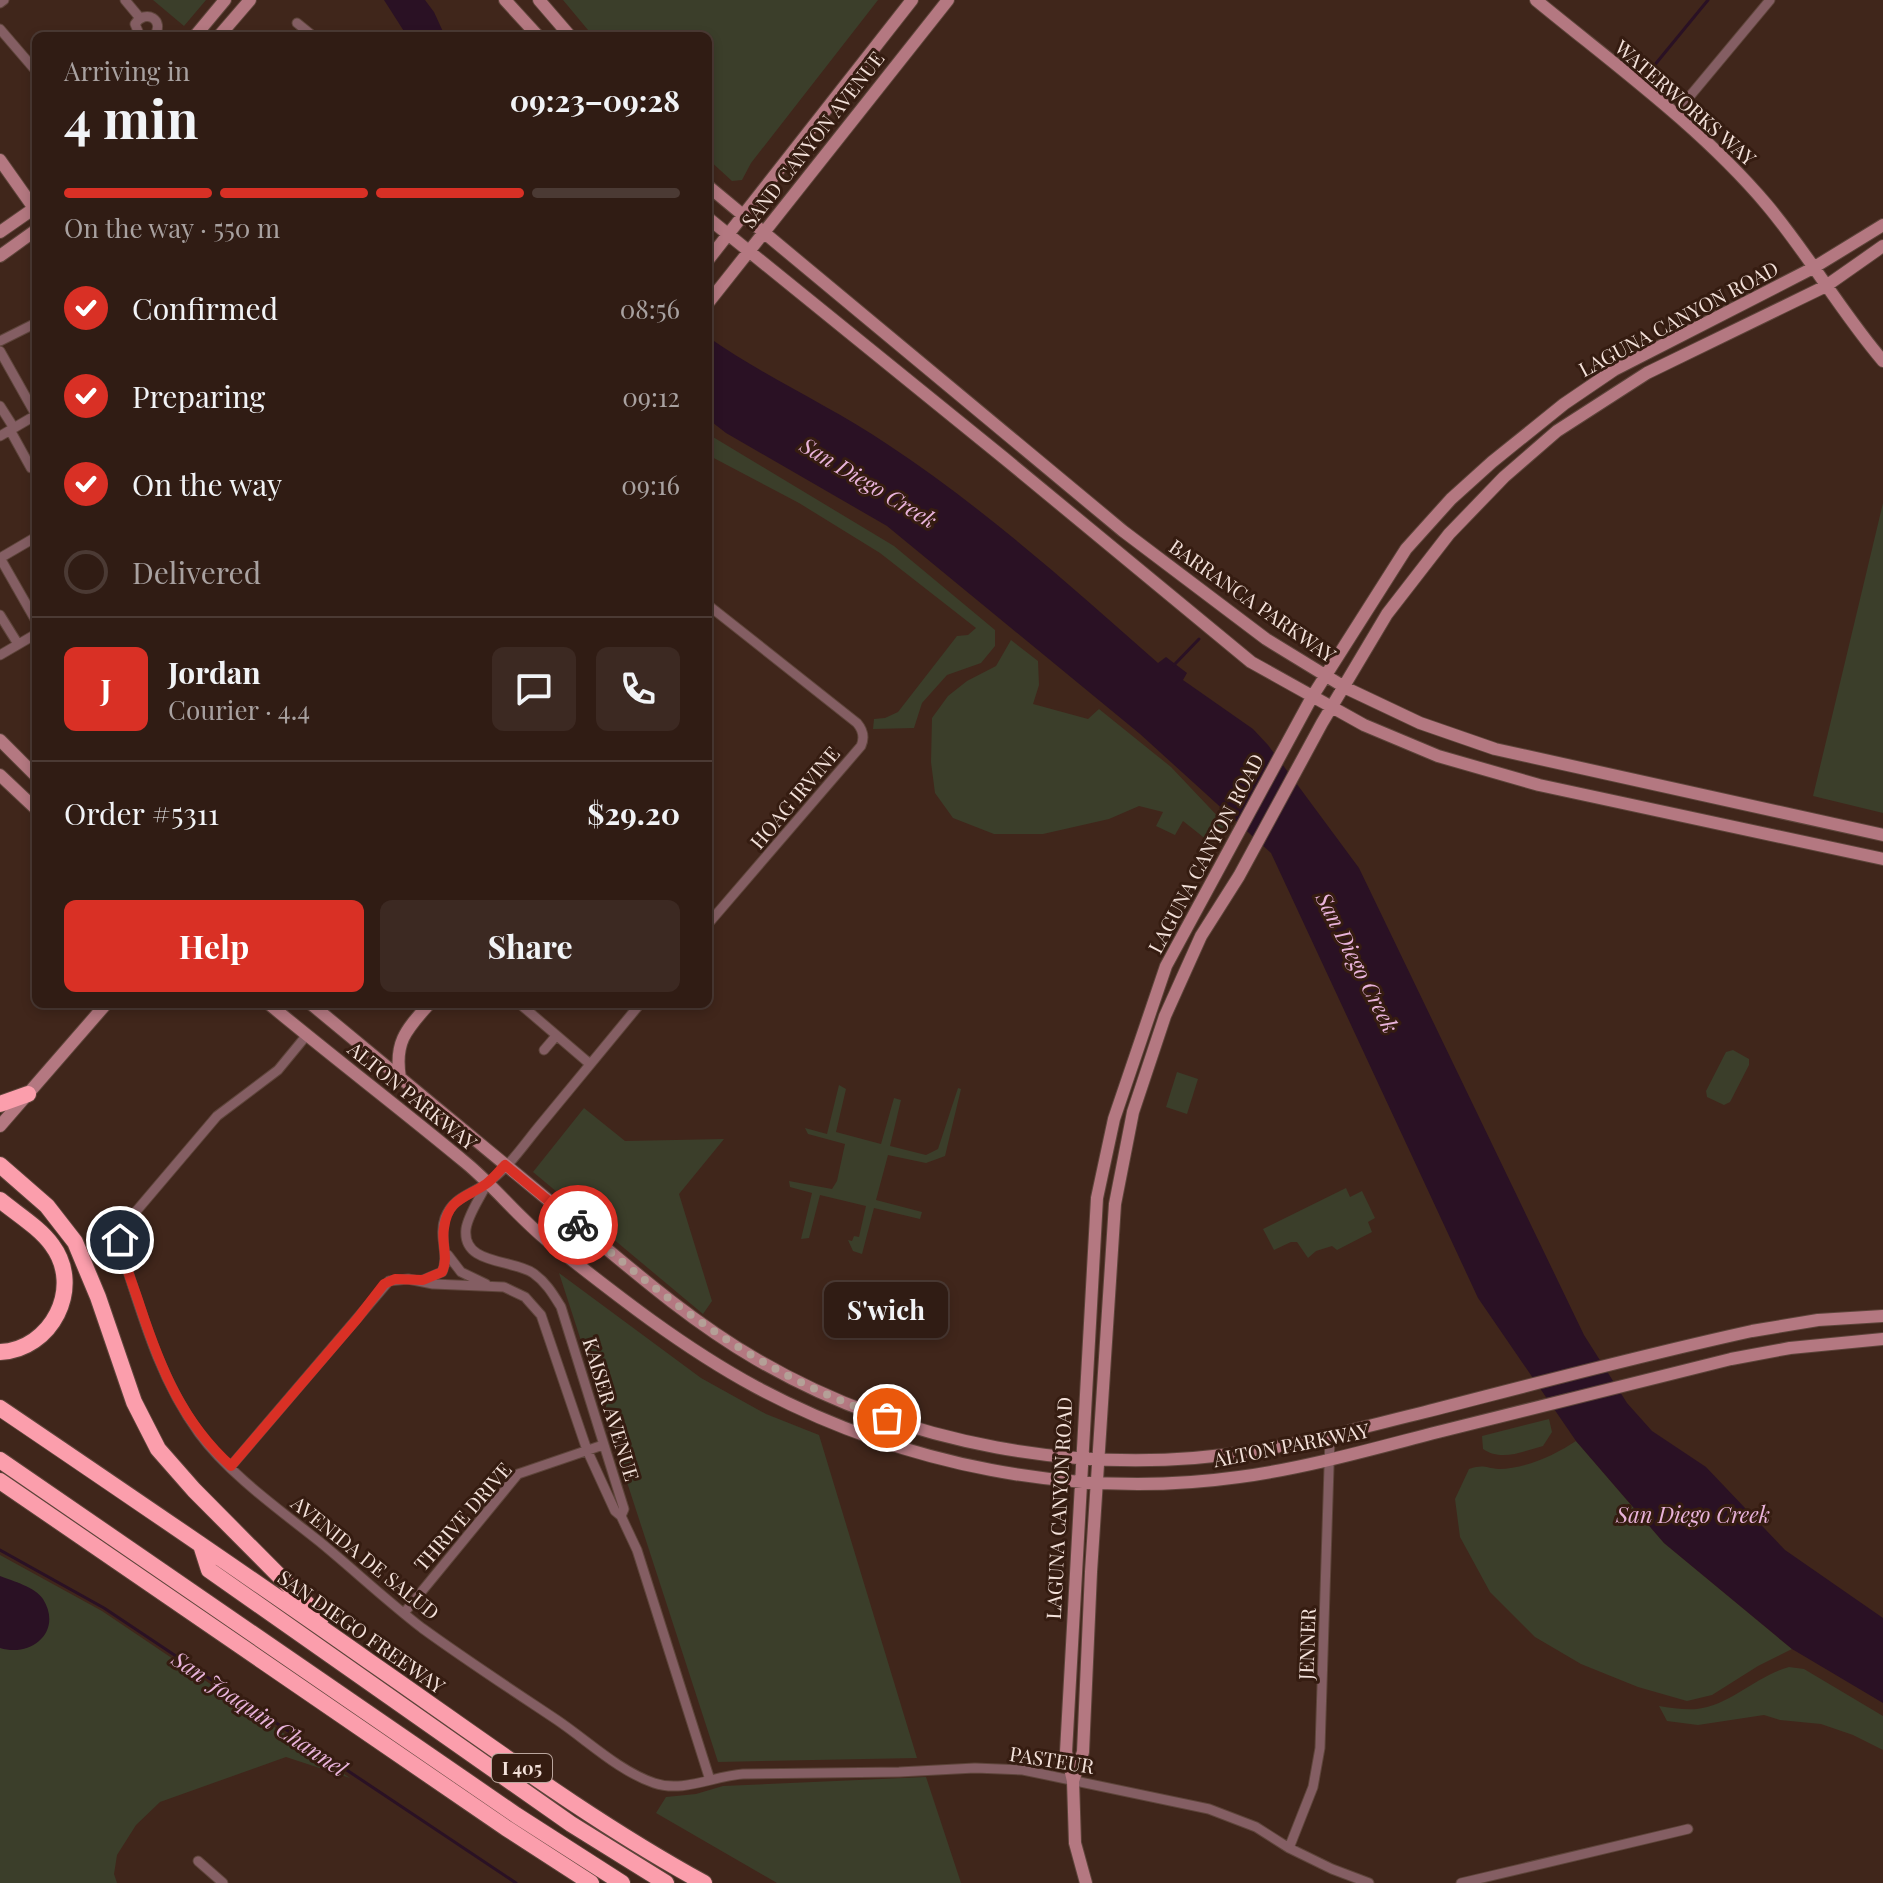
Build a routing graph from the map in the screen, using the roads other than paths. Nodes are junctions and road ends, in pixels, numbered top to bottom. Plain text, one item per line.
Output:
1 (125, 0) edge
2 (225, 0) edge
3 (250, 0) edge
4 (505, 0) edge
5 (539, 0) edge
6 (912, 0) edge
7 (948, 0) edge
8 (1536, 0) edge
9 (1770, 0) edge
10 (140, 18) junction
11 (297, 23) dead end
12 (0, 29) edge
13 (137, 32) edge
14 (157, 32) edge
15 (198, 32) edge
16 (222, 32) edge
17 (308, 32) edge
18 (534, 32) edge
19 (567, 32) edge
20 (32, 66) edge
21 (1675, 114) junction
22 (0, 160) edge
23 (712, 189) edge
24 (32, 205) edge
25 (32, 211) edge
26 (744, 216) junction
27 (712, 221) edge
28 (1883, 225) edge
29 (0, 232) edge
30 (32, 233) edge
31 (762, 233) junction
32 (728, 235) junction
33 (1883, 246) edge
34 (747, 252) junction
35 (712, 255) edge
36 (0, 256) edge
37 (1813, 268) junction
38 (1826, 286) junction
39 (712, 298) edge
40 (32, 325) edge
41 (0, 341) edge
42 (0, 351) edge
43 (1883, 361) edge
44 (0, 406) edge
45 (32, 408) edge
46 (32, 417) edge
47 (0, 422) edge
48 (7, 432) edge
49 (31, 468) dead end
50 (32, 539) edge
51 (712, 608) edge
52 (32, 614) edge
53 (0, 615) edge
54 (32, 636) edge
55 (18, 644) junction
56 (0, 655) edge
57 (1325, 675) junction
58 (1346, 688) junction
59 (1312, 697) junction
60 (1333, 710) junction
61 (0, 740) edge
62 (32, 772) edge
63 (0, 775) edge
64 (32, 805) edge
65 (1883, 835) edge
66 (1883, 859) edge
67 (712, 919) edge
68 (103, 1008) edge
69 (274, 1008) edge
70 (316, 1008) edge
71 (426, 1008) edge
72 (524, 1008) edge
73 (637, 1008) edge
74 (306, 1036) junction
75 (556, 1036) junction
76 (544, 1050) dead end
77 (590, 1064) junction
78 (400, 1078) junction
79 (28, 1094) junction
80 (0, 1104) edge
81 (0, 1126) edge
82 (0, 1165) edge
83 (505, 1165) junction
84 (487, 1183) junction
85 (0, 1200) edge
86 (445, 1251) junction
87 (423, 1280) junction
88 (493, 1286) junction
89 (1883, 1316) edge
90 (1883, 1339) edge
91 (0, 1352) edge
92 (0, 1408) edge
93 (1330, 1436) junction
94 (603, 1445) junction
95 (587, 1450) junction
96 (1081, 1457) junction
97 (1098, 1458) junction
98 (1330, 1459) junction
99 (0, 1460) edge
100 (231, 1466) junction
101 (0, 1481) edge
102 (1080, 1481) junction
103 (1096, 1482) junction
104 (621, 1516) junction
105 (201, 1545) junction
106 (404, 1613) junction
107 (345, 1644) junction
108 (710, 1780) junction
109 (1073, 1781) junction
110 (1688, 1829) dead end
111 (1289, 1848) junction
112 (198, 1861) dead end
113 (223, 1883) edge
114 (591, 1883) edge
115 (622, 1883) edge
116 (666, 1883) edge
117 (704, 1883) edge
118 (1086, 1883) edge
119 (1369, 1883) edge
120 (1461, 1883) edge

1 - 10 street
2 - 15 main road
3 - 16 main road
4 - 18 main road
5 - 19 main road
6 - 26 main road, SAND CANYON AVENUE
7 - 31 main road, SAND CANYON AVENUE
8 - 21 main road, WATERWORKS WAY
9 - 21 street
10 - 13 street
10 - 14 street
11 - 17 street
12 - 20 street
21 - 37 main road, WATERWORKS WAY
22 - 24 main road
23 - 26 main road, BARRANCA PARKWAY
25 - 29 main road
26 - 31 main road, BARRANCA PARKWAY
26 - 32 main road, SAND CANYON AVENUE
27 - 32 main road, BARRANCA PARKWAY
28 - 37 main road, LAGUNA CANYON ROAD
30 - 36 main road
31 - 34 main road, SAND CANYON AVENUE
31 - 57 main road, BARRANCA PARKWAY
32 - 34 main road, BARRANCA PARKWAY
32 - 35 main road, SAND CANYON AVENUE
33 - 38 main road, LAGUNA CANYON ROAD
34 - 39 main road, SAND CANYON AVENUE
34 - 59 main road, BARRANCA PARKWAY
37 - 38 main road, WATERWORKS WAY
37 - 57 main road, LAGUNA CANYON ROAD
38 - 43 main road, WATERWORKS WAY
38 - 58 main road, LAGUNA CANYON ROAD
40 - 41 street
42 - 45 street
44 - 48 street
46 - 48 street
47 - 48 street
48 - 49 street
50 - 52 street
51 - 67 street, HOAG IRVINE
53 - 55 street
54 - 55 street
55 - 56 street
57 - 58 main road, BARRANCA PARKWAY
57 - 59 main road, LAGUNA CANYON ROAD
58 - 60 main road, LAGUNA CANYON ROAD
58 - 65 main road, BARRANCA PARKWAY
59 - 60 main road, BARRANCA PARKWAY
59 - 96 main road, LAGUNA CANYON ROAD
60 - 66 main road, BARRANCA PARKWAY
60 - 97 main road, LAGUNA CANYON ROAD
61 - 62 main road
63 - 64 main road
68 - 79 main road
69 - 74 main road, ALTON PARKWAY
70 - 78 main road, ALTON PARKWAY
71 - 78 main road
72 - 75 street
73 - 77 street
74 - 84 main road, ALTON PARKWAY
74 - 100 street, AVENIDA DE SALUD
75 - 76 street
75 - 77 street
77 - 83 street
78 - 83 main road, ALTON PARKWAY
79 - 80 highway
79 - 81 main road
82 - 107 highway
83 - 84 street
83 - 96 main road, ALTON PARKWAY
84 - 86 street
84 - 94 street, KAISER AVENUE
84 - 102 main road, ALTON PARKWAY
85 - 91 highway
86 - 87 street
86 - 88 street, KAISER AVENUE
87 - 88 street, KAISER AVENUE
87 - 100 street, KAISER AVENUE
88 - 95 street, KAISER AVENUE
89 - 93 main road, ALTON PARKWAY
90 - 98 main road, ALTON PARKWAY
92 - 105 highway, SAN DIEGO FREEWAY / I 405
93 - 97 main road, ALTON PARKWAY
93 - 98 street, JENNER
94 - 95 street, THRIVE DRIVE
94 - 104 street, KAISER AVENUE
95 - 104 street, KAISER AVENUE
95 - 106 street, THRIVE DRIVE
96 - 97 main road, ALTON PARKWAY
96 - 102 main road, LAGUNA CANYON ROAD
97 - 103 main road, LAGUNA CANYON ROAD
98 - 103 main road, ALTON PARKWAY
98 - 111 street, JENNER
99 - 115 highway
100 - 106 street, AVENIDA DE SALUD
101 - 114 highway, I 405
102 - 103 main road, ALTON PARKWAY
102 - 109 main road, LAGUNA CANYON ROAD
103 - 109 main road, LAGUNA CANYON ROAD
104 - 108 street, KAISER AVENUE
105 - 107 highway, SAN DIEGO FREEWAY / I 405
105 - 116 highway
106 - 108 street, AVENIDA DE SALUD
107 - 117 highway, SAN DIEGO FREEWAY / I 405
108 - 109 street, PASTEUR
109 - 111 street, PASTEUR
109 - 118 main road, LAGUNA CANYON ROAD
110 - 120 street
111 - 119 street, PASTEUR
112 - 113 street

